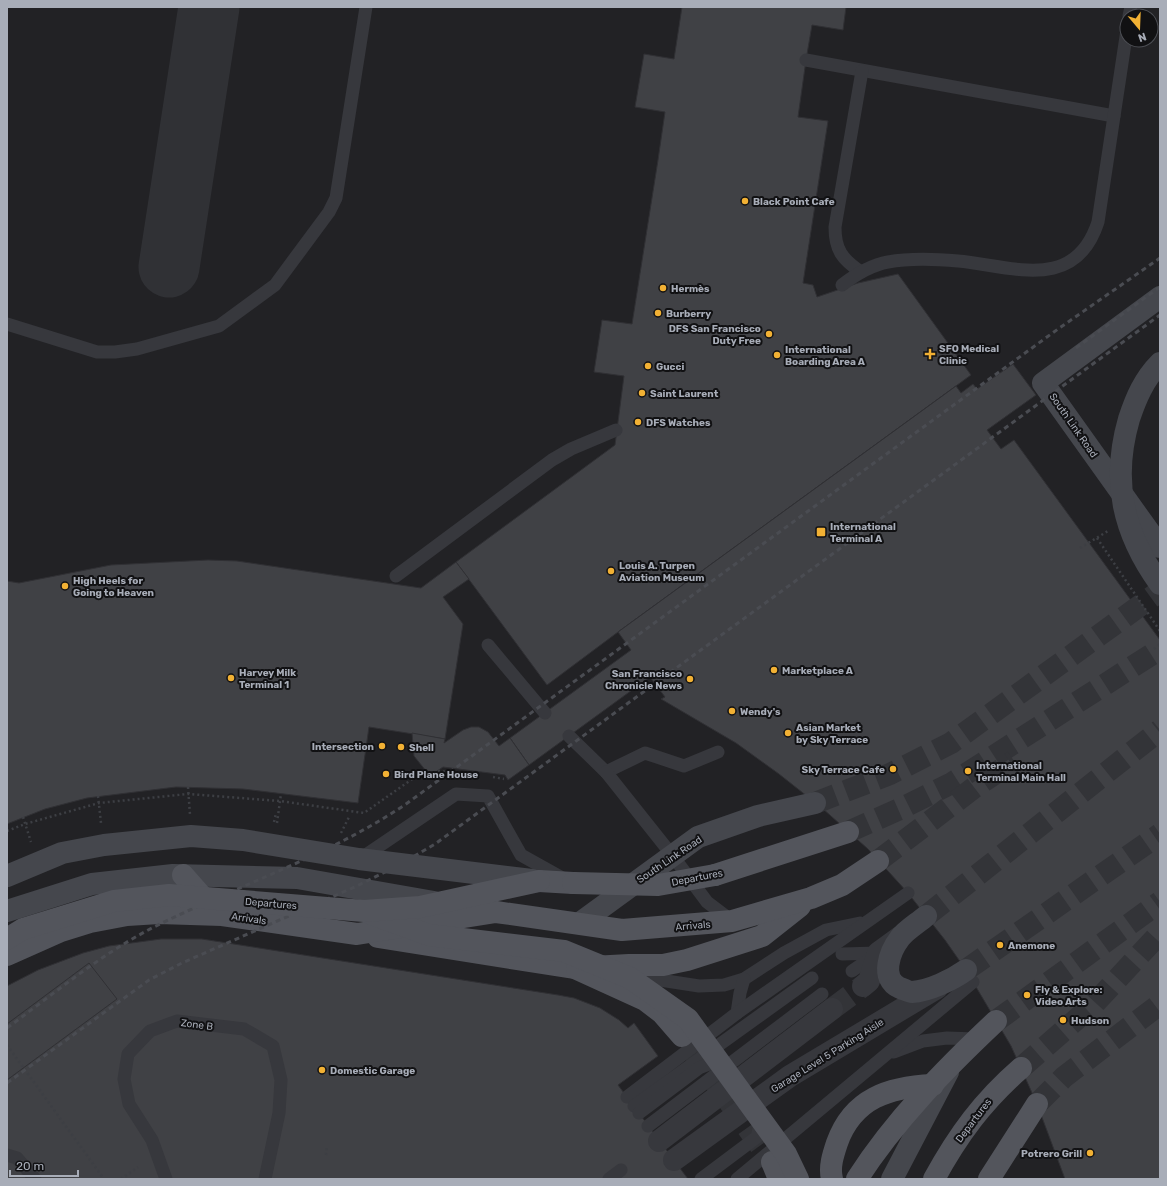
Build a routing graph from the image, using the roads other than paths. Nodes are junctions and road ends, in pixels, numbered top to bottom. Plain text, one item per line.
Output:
1 (366, 7) edge
2 (1124, 48) edge
3 (806, 60) dead end
4 (862, 71) junction
5 (1114, 116) junction
6 (861, 272) junction
7 (842, 284) dead end
8 (1160, 297) edge
9 (7, 324) edge
10 (1160, 364) edge
11 (616, 430) dead end
12 (1160, 547) edge
13 (396, 576) dead end
14 (1160, 584) edge
15 (488, 645) dead end
16 (545, 712) dead end
17 (569, 736) dead end
18 (718, 752) dead end
19 (606, 772) junction
20 (815, 803) tunnel mouth
21 (848, 832) tunnel mouth
22 (672, 855) junction
23 (359, 859) junction
24 (878, 861) tunnel mouth
25 (183, 875) junction
26 (7, 876) edge
27 (539, 881) junction
28 (573, 883) junction
29 (908, 893) dead end
30 (811, 898) junction
31 (7, 911) edge
32 (364, 911) junction
33 (496, 912) junction
34 (218, 915) junction
35 (926, 916) tunnel mouth
36 (732, 921) junction
37 (866, 922) junction
38 (580, 923) junction
39 (357, 934) junction
40 (900, 937) junction
41 (7, 939) edge
42 (878, 953) junction
43 (842, 954) dead end
44 (7, 955) edge
45 (574, 968) junction
46 (812, 978) dead end
47 (858, 978) tunnel mouth
48 (963, 978) junction
49 (744, 979) junction
50 (827, 1002) tunnel mouth
51 (737, 1013) junction
52 (996, 1021) tunnel mouth
53 (682, 1036) tunnel mouth
54 (976, 1039) junction
55 (885, 1055) junction
56 (950, 1067) junction
57 (1021, 1068) tunnel mouth
58 (726, 1069) junction
59 (933, 1085) junction
60 (1037, 1104) tunnel mouth
61 (633, 1105) junction
62 (755, 1110) junction
63 (654, 1133) dead end
64 (7, 1155) edge
65 (674, 1160) dead end
66 (621, 1170) dead end
67 (35, 1179) edge
68 (166, 1179) edge
69 (265, 1179) edge
70 (609, 1179) edge
71 (701, 1179) edge
72 (737, 1179) edge
73 (798, 1179) edge
74 (832, 1179) edge
75 (857, 1179) edge
76 (892, 1179) edge
77 (934, 1179) edge
78 (989, 1179) edge

1 - 9 lane
2 - 5 lane
3 - 4 lane
4 - 5 lane
4 - 6 lane
5 - 6 lane
6 - 7 lane
8 - 12 main road, South Link Road
10 - 14 main road, bridge
11 - 13 lane
15 - 16 lane
17 - 19 lane
18 - 19 lane
19 - 22 lane
20 - 22 main road, South Link Road
21 - 28 main road, Departures, bridge
22 - 36 lane
22 - 38 main road, South Link Road
23 - 26 main road, Departures, bridge
23 - 27 main road, Departures, bridge
23 - 28 lane
24 - 30 main road, Arrivals
25 - 31 main road, Arrivals
25 - 33 main road, Arrivals
25 - 34 main road
27 - 28 main road, Departures
27 - 32 main road, Departures, bridge
29 - 37 lane
30 - 36 main road, Arrivals
30 - 45 main road
32 - 41 main road, Departures, bridge
32 - 58 main road, bridge
33 - 38 main road, Arrivals
33 - 39 main road, Arrivals
34 - 39 main road, Arrivals
34 - 44 main road, Arrivals
35 - 40 main road
36 - 38 main road, Arrivals
37 - 49 lane
37 - 51 lane
39 - 45 main road
40 - 42 street
40 - 48 main road
42 - 43 lane
42 - 47 street
45 - 49 lane
45 - 53 main road
46 - 61 lane
48 - 55 lane
48 - 65 street, Garage Level 5 Parking Aisle
49 - 51 lane
50 - 63 street
51 - 61 lane
52 - 54 main road
54 - 55 lane
54 - 56 main road
55 - 72 lane
56 - 59 main road
56 - 76 main road
57 - 77 main road, Departures
58 - 61 lane, bridge
58 - 62 main road, bridge
59 - 74 main road
59 - 75 main road
60 - 78 main road
62 - 71 lane, bridge
62 - 73 main road, bridge
64 - 67 lane
66 - 70 lane
68 - 69 lane, Zone B

